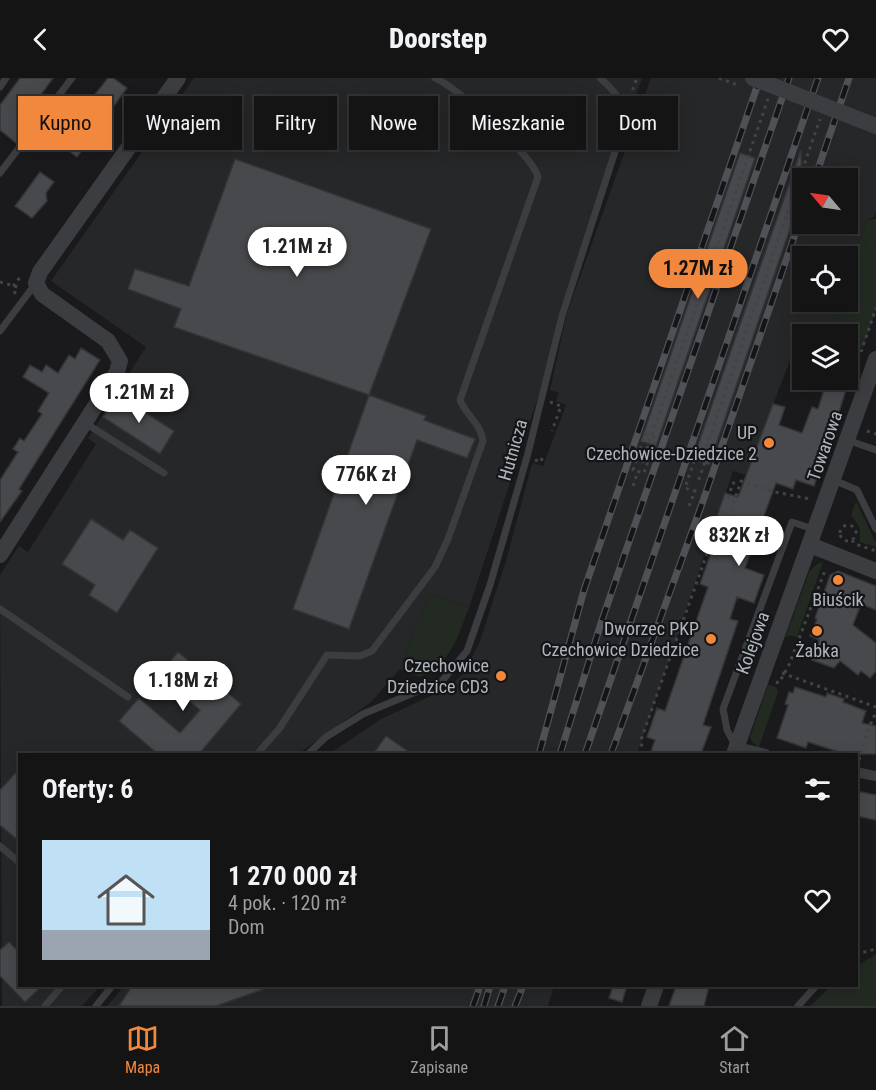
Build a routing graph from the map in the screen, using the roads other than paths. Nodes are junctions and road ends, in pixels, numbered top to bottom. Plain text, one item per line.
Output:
1 (6, 78) edge
2 (72, 78) edge
3 (178, 78) edge
4 (435, 78) edge
5 (600, 78) edge
6 (753, 78) edge
7 (0, 87) edge
8 (876, 126) edge
9 (0, 173) edge
10 (32, 287) junction
11 (0, 331) edge
12 (876, 359) edge
13 (85, 423) junction
14 (847, 440) junction
15 (874, 449) edge
16 (876, 456) edge
17 (164, 473) dead end
18 (834, 480) junction
19 (876, 529) edge
20 (813, 538) junction
21 (0, 555) edge
22 (876, 571) edge
23 (0, 609) edge
24 (128, 697) dead end
25 (735, 751) edge
26 (258, 753) edge
27 (309, 753) edge
28 (756, 753) edge
29 (858, 772) edge
30 (876, 776) edge
31 (0, 846) edge
32 (18, 861) edge
33 (61, 987) edge
34 (111, 987) edge
35 (656, 987) edge
36 (815, 987) edge
37 (45, 1006) edge
38 (96, 1006) edge
39 (650, 1006) edge
40 (798, 1006) edge

1 - 7 lane
2 - 9 lane
3 - 10 street
4 - 26 lane
5 - 27 lane, Hutnicza
6 - 8 street, bridge
10 - 11 lane
10 - 13 street
12 - 14 street, Towarowa
13 - 17 lane
13 - 21 street
14 - 15 lane
14 - 18 street, Towarowa
15 - 16 lane
18 - 19 lane
18 - 20 street, Towarowa
20 - 22 street
20 - 25 street, Kolejowa
20 - 25 lane
23 - 24 lane
25 - 28 street
29 - 30 street
31 - 32 lane
33 - 37 lane
34 - 38 lane
35 - 39 street
36 - 40 lane

